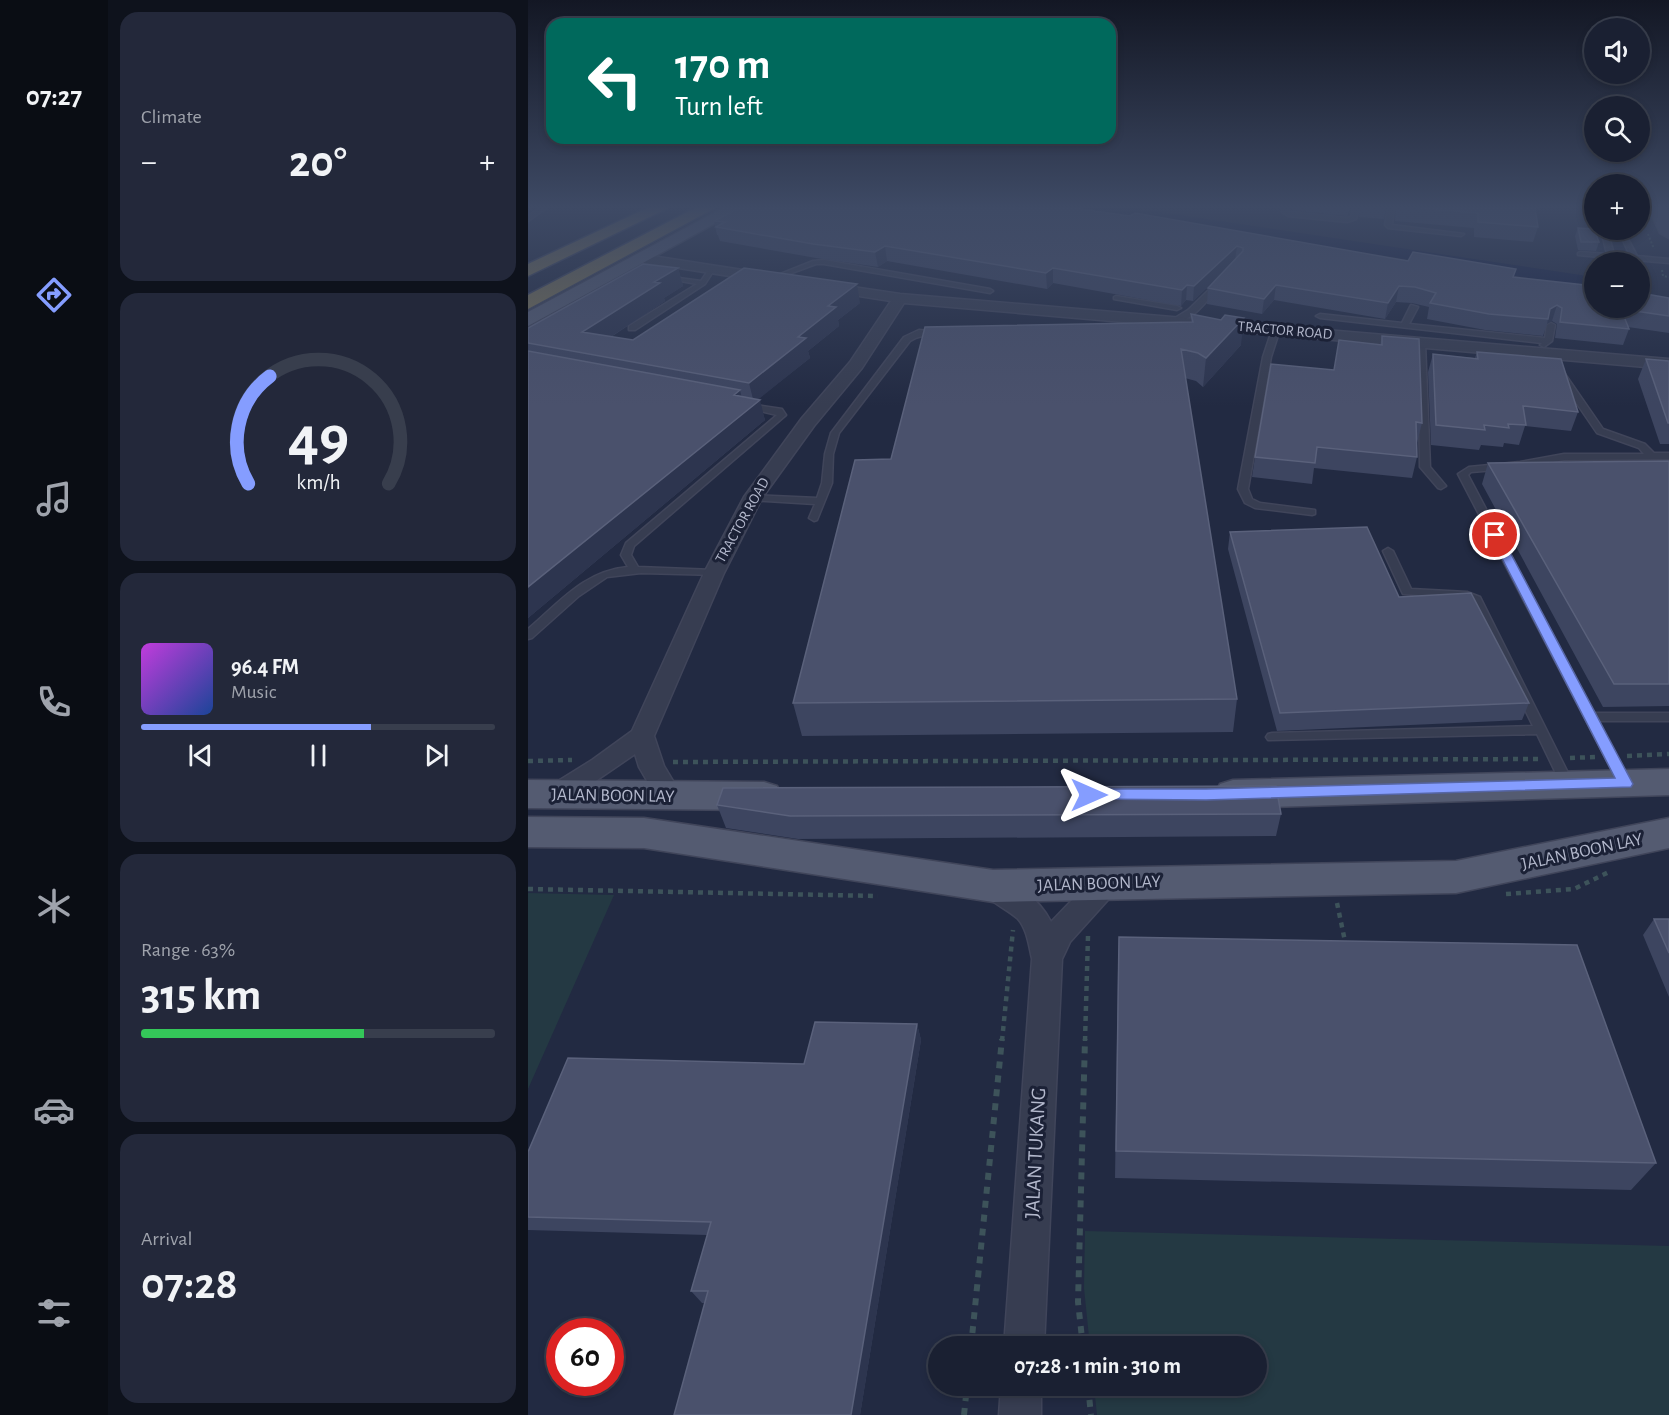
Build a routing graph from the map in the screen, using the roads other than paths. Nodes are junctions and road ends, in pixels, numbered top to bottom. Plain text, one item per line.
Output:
1 (551, 274) edge
2 (583, 274) edge
3 (610, 274) edge
4 (709, 274) edge
5 (738, 274) edge
6 (784, 274) edge
7 (893, 274) edge
8 (656, 275) edge
9 (771, 279) junction
10 (1222, 279) edge
11 (703, 283) junction
12 (528, 286) edge
13 (990, 291) dead end
14 (900, 298) junction
15 (1116, 298) dead end
16 (528, 303) edge
17 (1414, 307) dead end
18 (1178, 314) junction
19 (1320, 316) dead end
20 (528, 320) edge
21 (1405, 324) junction
22 (1551, 325) edge
23 (1422, 326) junction
24 (632, 328) dead end
25 (1276, 329) junction
26 (951, 335) edge
27 (1414, 341) junction
28 (1553, 356) junction
29 (1669, 364) edge
30 (734, 403) edge
31 (1669, 456) edge
32 (1652, 457) junction
33 (1441, 486) dead end
34 (752, 498) junction
35 (821, 501) junction
36 (1312, 512) dead end
37 (814, 518) dead end
38 (1388, 551) dead end
39 (636, 571) junction
40 (714, 573) junction
41 (528, 635) edge
42 (1591, 717) junction
43 (1669, 717) edge
44 (1541, 730) junction
45 (642, 736) junction
46 (1272, 737) dead end
47 (1619, 770) junction
48 (1562, 772) junction
49 (1669, 782) edge
50 (542, 794) edge
51 (1206, 795) edge
52 (669, 796) junction
53 (800, 796) edge
54 (528, 832) edge
55 (1669, 833) edge
56 (1106, 883) junction
57 (993, 886) junction
58 (1047, 959) junction
59 (1025, 1336) edge
60 (1021, 1396) edge
61 (1020, 1415) edge

1 - 12 highway
2 - 16 highway
3 - 20 main road
4 - 11 lane
5 - 9 street, TRACTOR ROAD
6 - 9 lane
7 - 13 lane
8 - 11 lane
9 - 14 street, TRACTOR ROAD
10 - 18 lane
11 - 24 lane
14 - 18 street, TRACTOR ROAD
14 - 34 street, TRACTOR ROAD
15 - 18 lane
17 - 21 lane
18 - 25 street, TRACTOR ROAD
19 - 21 lane
21 - 23 lane
22 - 28 lane
23 - 27 lane
23 - 28 lane
25 - 27 street, TRACTOR ROAD
25 - 36 lane
26 - 35 lane
27 - 28 street, TRACTOR ROAD
27 - 33 lane
28 - 29 street, TRACTOR ROAD
28 - 32 lane
30 - 39 lane
31 - 32 lane
32 - 42 lane
34 - 35 lane
34 - 40 street, TRACTOR ROAD
35 - 37 lane
38 - 44 lane
39 - 40 lane
39 - 41 lane
40 - 45 street, TRACTOR ROAD
42 - 43 lane
42 - 47 lane
44 - 46 lane
44 - 48 lane
45 - 50 street, TRACTOR ROAD
45 - 52 street
47 - 48 main road
47 - 49 main road
48 - 51 main road
50 - 52 main road, JALAN BOON LAY
52 - 53 main road, JALAN BOON LAY
54 - 57 main road, JALAN BOON LAY
55 - 56 main road, JALAN BOON LAY
56 - 57 main road, JALAN BOON LAY
56 - 58 street, JALAN TUKANG
57 - 58 street, JALAN TUKANG
58 - 59 street, JALAN TUKANG
60 - 61 street

